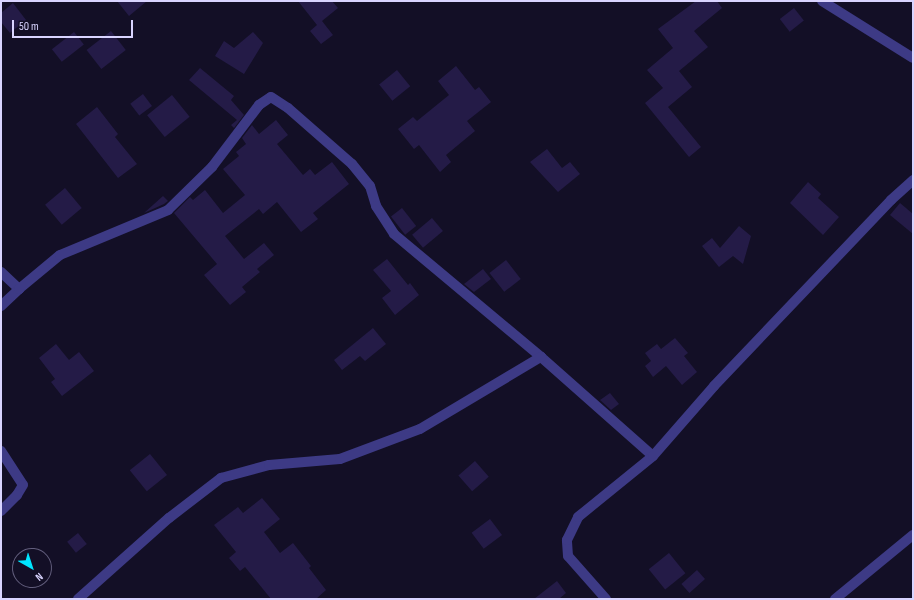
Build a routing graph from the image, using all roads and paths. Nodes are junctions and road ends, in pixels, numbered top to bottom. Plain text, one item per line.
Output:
1 (822, 1) edge
2 (913, 58) edge
3 (913, 180) edge
4 (1, 272) edge
5 (19, 289) junction
6 (1, 306) edge
7 (541, 356) junction
8 (1, 451) edge
9 (653, 456) junction
10 (1, 511) edge
11 (913, 535) edge
12 (78, 599) edge
13 (606, 599) edge
14 (835, 599) edge

1 - 2 street
3 - 9 street
4 - 5 street
5 - 6 street
5 - 7 street
7 - 9 street
7 - 12 street
8 - 10 street
9 - 13 street
11 - 14 street

